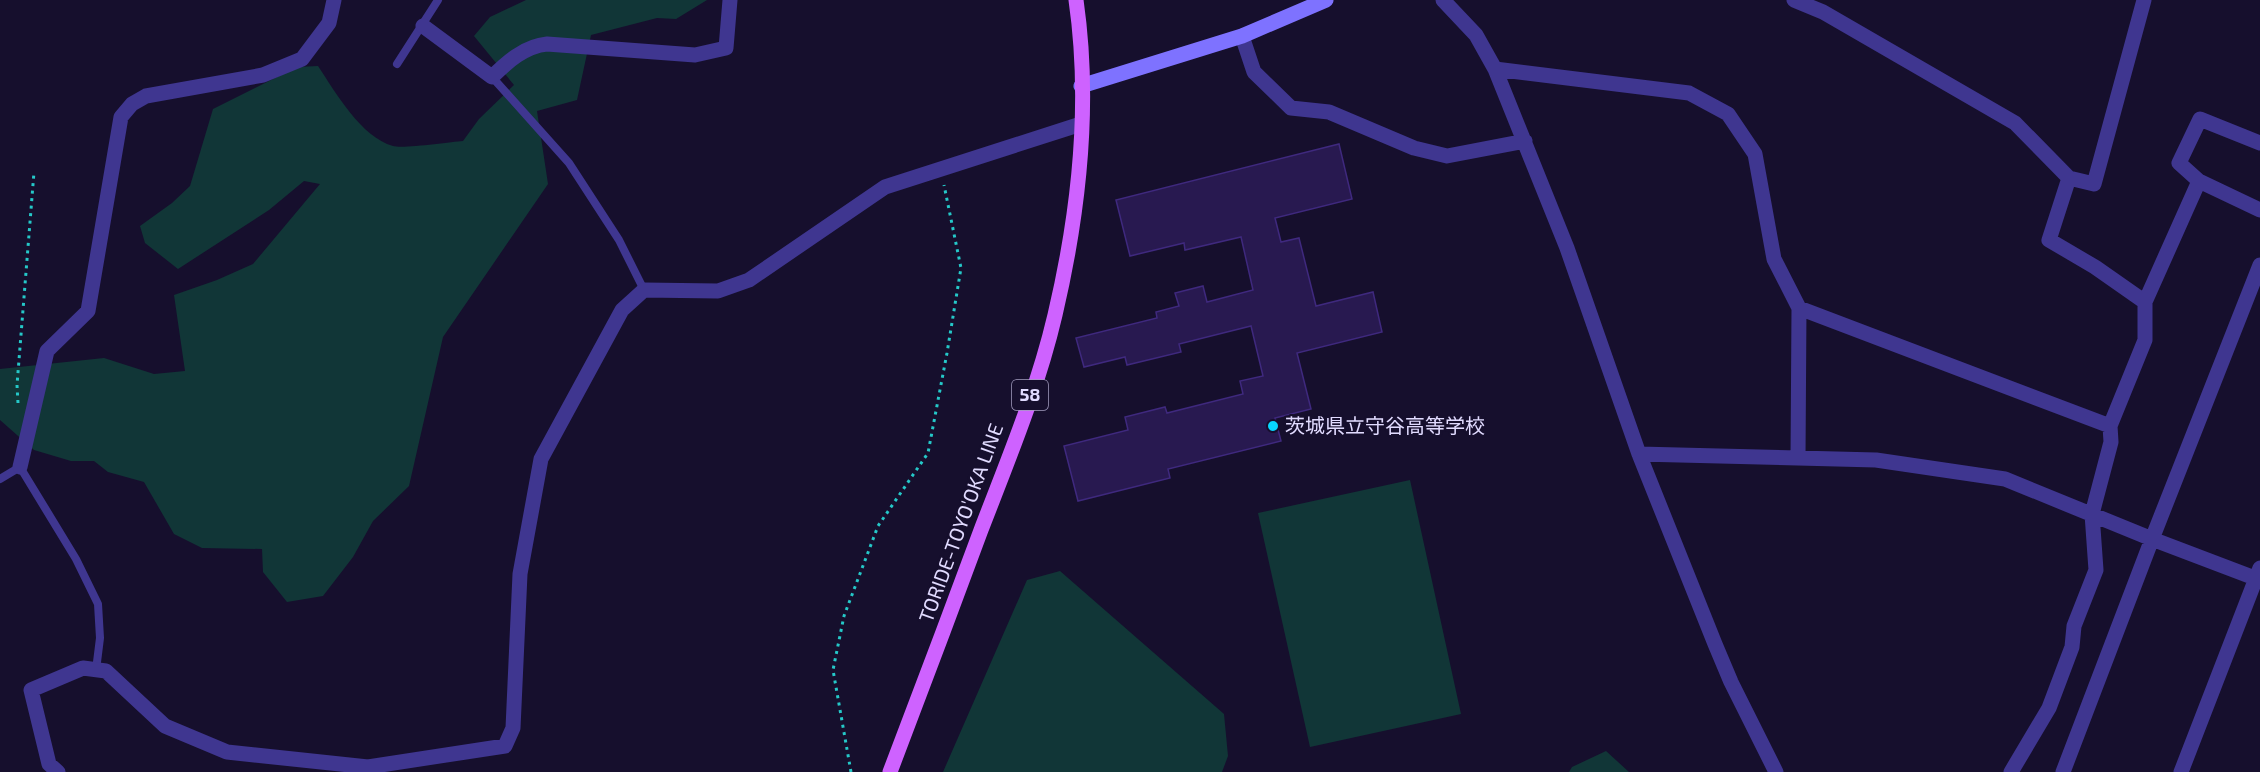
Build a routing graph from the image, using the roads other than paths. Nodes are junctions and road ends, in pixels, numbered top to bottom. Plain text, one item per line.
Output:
1 (334, 0) edge
2 (438, 0) edge
3 (730, 0) edge
4 (1076, 0) edge
5 (1326, 0) edge
6 (1443, 0) edge
7 (1794, 0) edge
8 (2145, 0) edge
9 (423, 26) junction
10 (1242, 36) junction
11 (397, 64) dead end
12 (1495, 69) junction
13 (492, 77) junction
14 (1081, 86) junction
15 (1081, 124) junction
16 (1525, 141) junction
17 (2260, 143) edge
18 (2069, 178) junction
19 (2199, 181) junction
20 (2260, 210) edge
21 (2260, 265) edge
22 (644, 290) junction
23 (2145, 302) junction
24 (1799, 308) junction
25 (2110, 426) junction
26 (1638, 454) junction
27 (1798, 458) junction
28 (20, 467) junction
29 (0, 479) edge
30 (2092, 514) junction
31 (2152, 539) junction
32 (2259, 576) edge
33 (96, 670) junction
34 (369, 769) edge
35 (58, 772) edge
36 (891, 772) edge
37 (1776, 772) edge
38 (2011, 772) edge
39 (2063, 772) edge
40 (2181, 772) edge

1 - 28 street
2 - 9 lane
3 - 13 street
4 - 14 main road, TORIDE-TOYO'OKA LINE / 58
5 - 10 street
6 - 12 street
7 - 18 street
8 - 18 street
9 - 11 lane
9 - 13 street
10 - 14 street
10 - 16 street
12 - 16 street
12 - 24 street
13 - 22 lane
14 - 15 main road, TORIDE-TOYO'OKA LINE / 58
15 - 22 street
15 - 36 main road, TORIDE-TOYO'OKA LINE / 58
16 - 26 street
17 - 19 street
18 - 23 street
19 - 20 street
19 - 23 street
21 - 31 street
22 - 34 street
23 - 25 street
24 - 25 street
24 - 27 street
25 - 30 street
26 - 27 street
26 - 37 street
27 - 30 street
28 - 29 lane
28 - 33 lane
30 - 31 street
30 - 38 street
31 - 32 street
31 - 39 street
32 - 40 street
33 - 34 street
33 - 35 street

